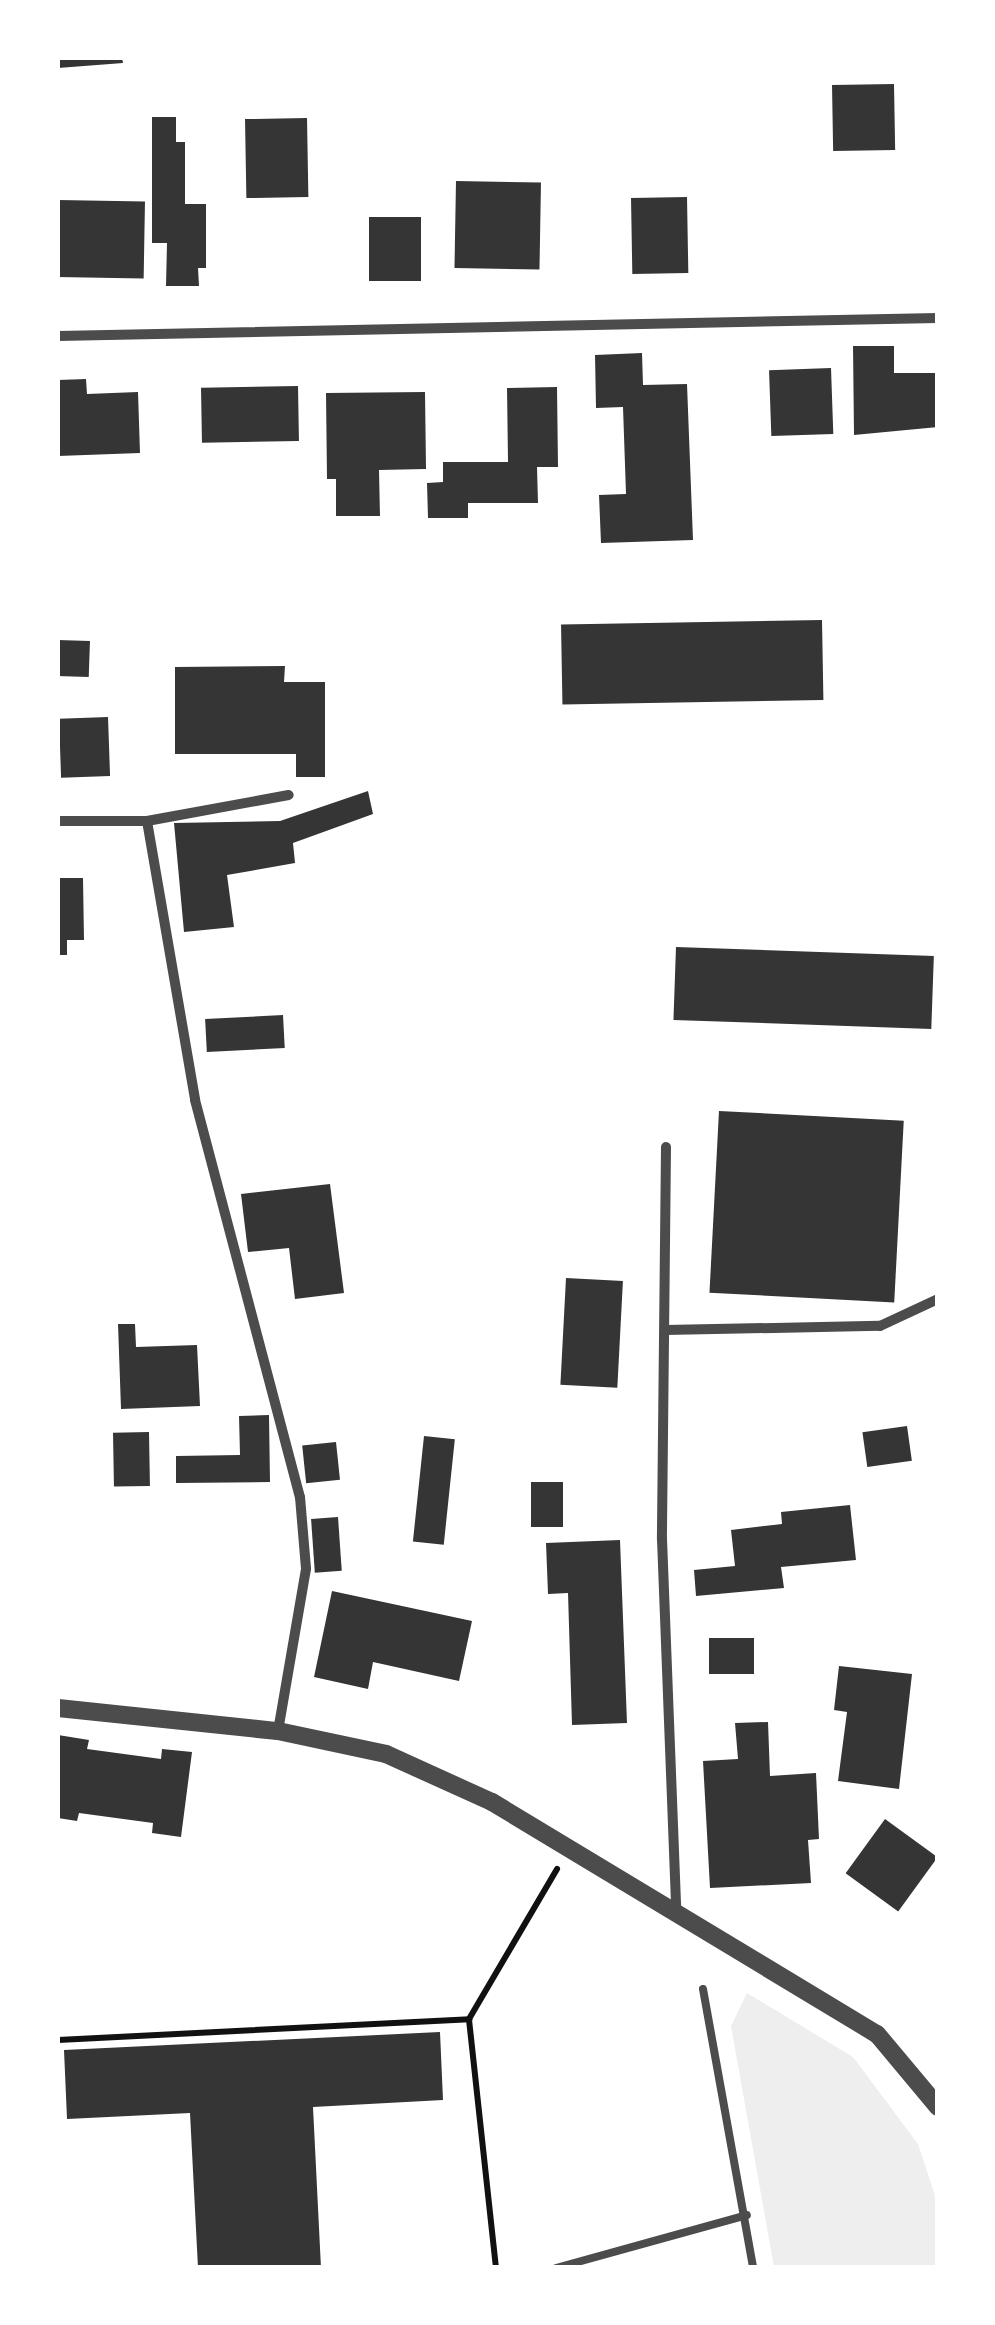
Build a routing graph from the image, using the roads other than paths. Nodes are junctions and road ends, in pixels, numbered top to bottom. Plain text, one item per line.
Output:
1 (938, 318) edge
2 (58, 336) edge
3 (289, 795) dead end
4 (58, 821) edge
5 (146, 821) junction
6 (666, 1147) dead end
7 (938, 1299) edge
8 (666, 1330) junction
9 (58, 1708) edge
10 (278, 1731) junction
11 (676, 1907) junction
12 (703, 1989) dead end
13 (938, 2107) edge
14 (747, 2214) junction
15 (556, 2268) edge
16 (753, 2268) edge

1 - 2 street
3 - 5 street
4 - 5 street
5 - 10 street
6 - 8 street
7 - 8 street
8 - 11 street
9 - 10 street
10 - 11 street
11 - 13 street
12 - 14 lane
14 - 15 lane
14 - 16 lane

